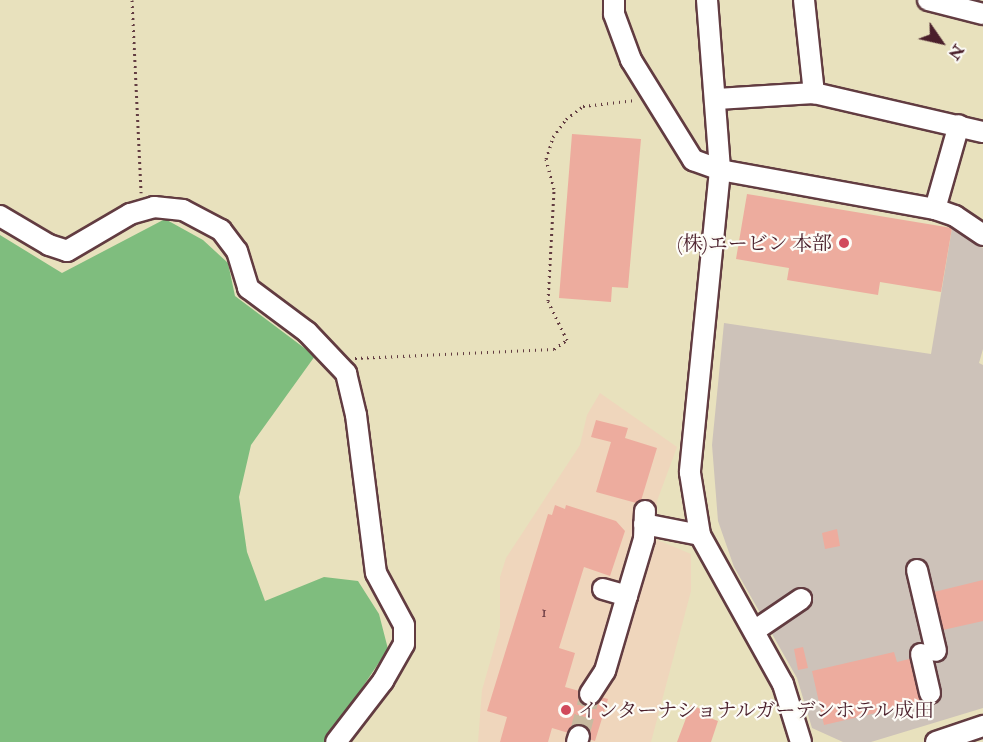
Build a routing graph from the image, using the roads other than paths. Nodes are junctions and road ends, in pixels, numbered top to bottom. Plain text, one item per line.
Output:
1 (614, 0) edge
2 (707, 0) edge
3 (804, 0) edge
4 (928, 0) edge
5 (983, 14) edge
6 (814, 93) junction
7 (717, 99) junction
8 (960, 125) junction
9 (983, 132) edge
10 (720, 170) junction
11 (935, 209) junction
12 (0, 216) edge
13 (983, 235) edge
14 (700, 536) junction
15 (917, 570) dead end
16 (603, 589) dead end
17 (627, 596) junction
18 (801, 599) dead end
19 (754, 631) junction
20 (930, 693) dead end
21 (590, 694) tunnel mouth
22 (983, 726) edge
23 (336, 742) edge
24 (801, 742) edge
25 (936, 742) edge

1 - 10 street
2 - 7 street
3 - 6 street
4 - 5 street
6 - 7 street
6 - 8 street
7 - 10 street
8 - 9 street
8 - 11 street
10 - 11 street
10 - 14 street
11 - 13 street
12 - 23 street
14 - 17 street
14 - 19 street
15 - 20 street
16 - 17 street
17 - 21 street
18 - 19 street
19 - 24 street
22 - 25 street

